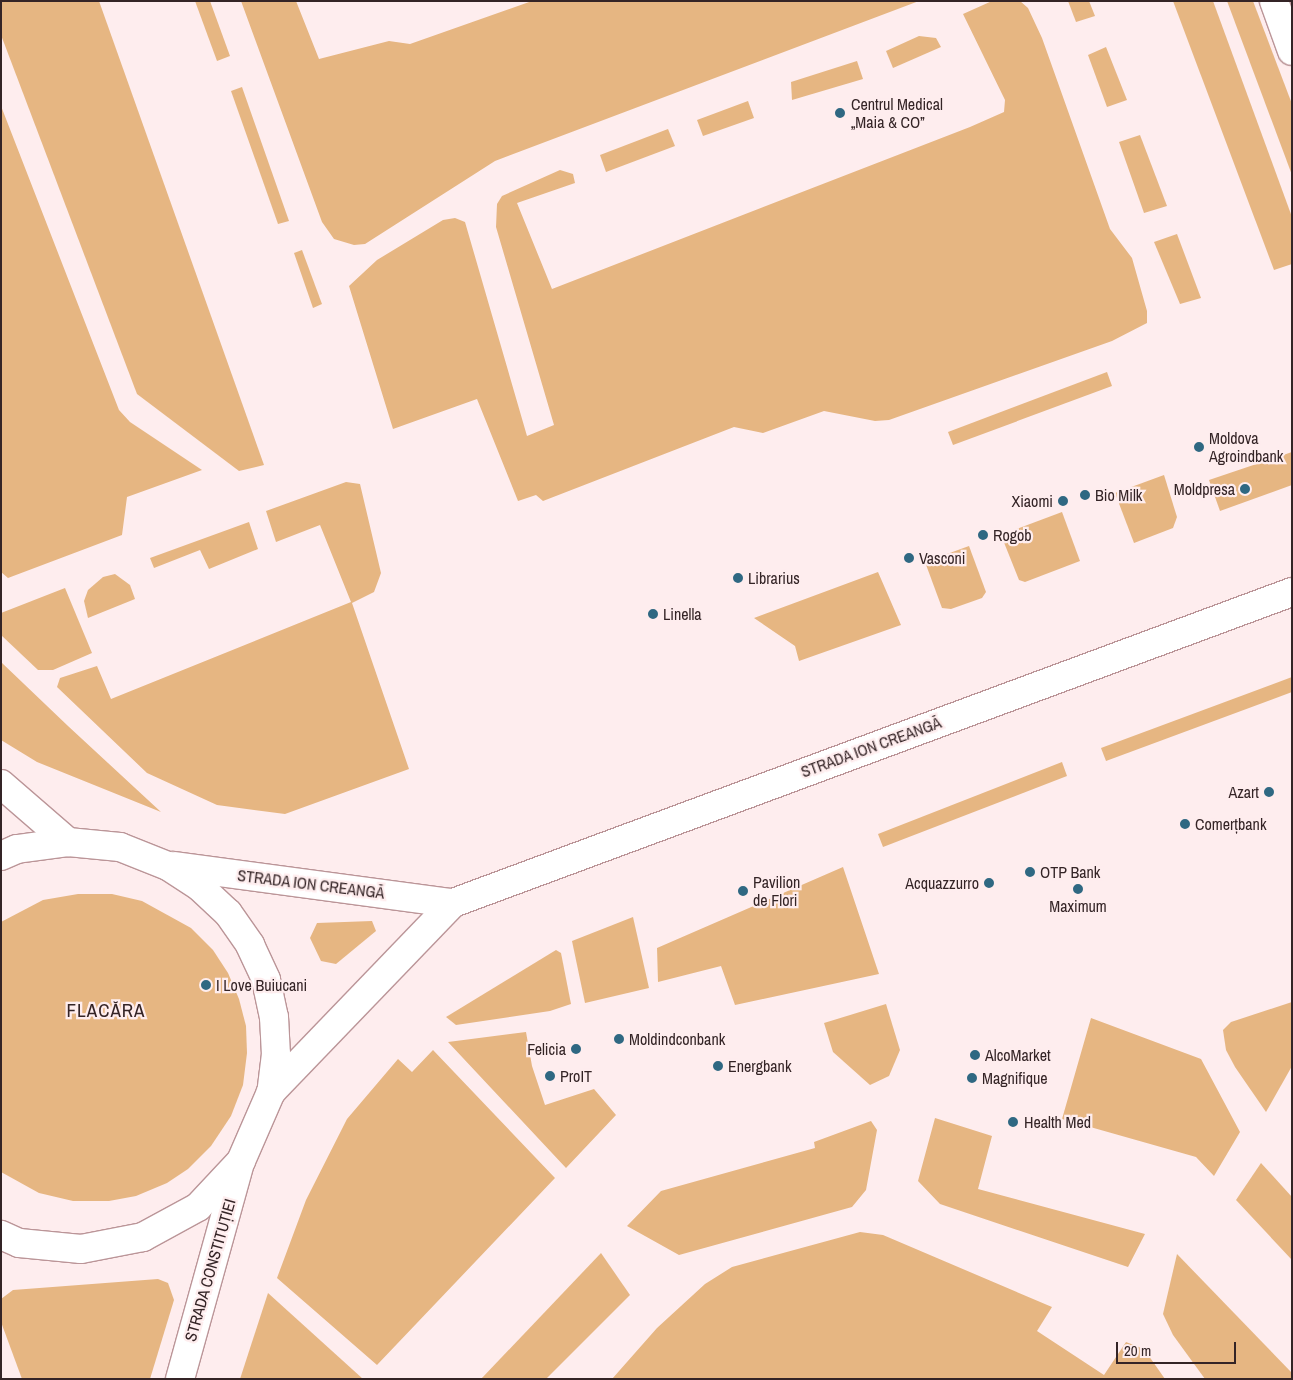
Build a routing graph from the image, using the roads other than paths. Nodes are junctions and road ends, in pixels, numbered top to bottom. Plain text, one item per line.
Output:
1 (1274, 1) edge
2 (1292, 52) edge
3 (1291, 594) edge
4 (1, 784) edge
5 (68, 842) junction
6 (1, 856) edge
7 (168, 866) junction
8 (453, 903) junction
9 (271, 1092) junction
10 (240, 1162) junction
11 (1, 1235) edge
12 (180, 1379) edge

1 - 2 main road
3 - 8 main road, STRADA ION CREANGĂ
4 - 5 main road
5 - 6 main road
5 - 7 main road
7 - 8 main road, STRADA ION CREANGĂ
7 - 9 main road
8 - 9 main road, STRADA ION CREANGĂ
9 - 10 main road
10 - 11 main road
10 - 12 main road, STRADA CONSTITUȚIEI

